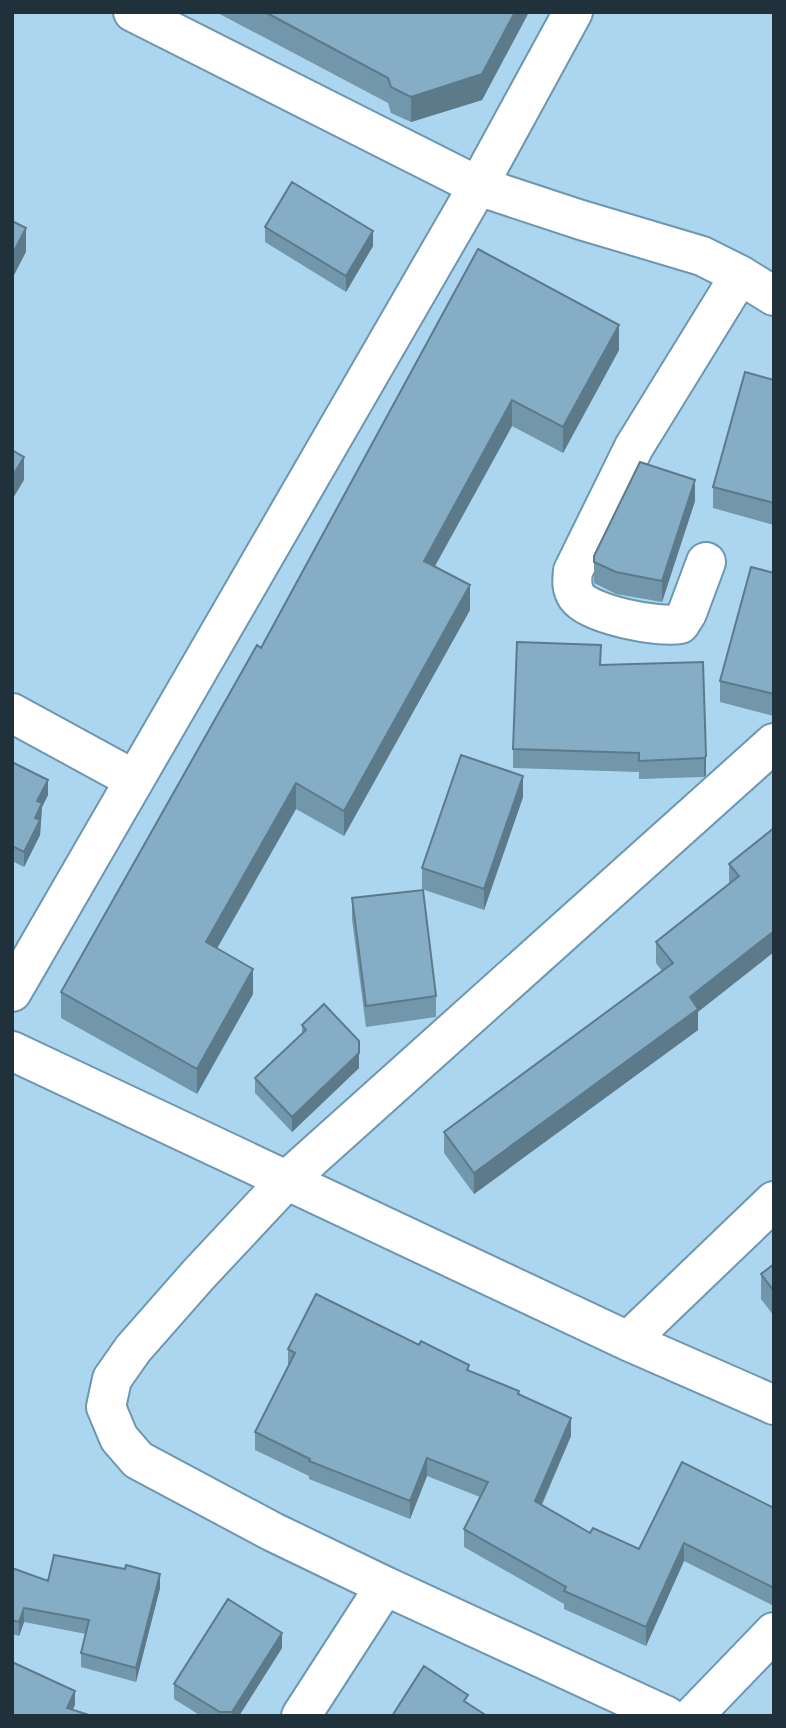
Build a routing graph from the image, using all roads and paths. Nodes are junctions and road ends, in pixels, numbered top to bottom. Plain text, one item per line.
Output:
1 (573, 12) edge
2 (142, 14) edge
3 (478, 186) junction
4 (740, 275) junction
5 (774, 296) edge
6 (706, 562) dead end
7 (12, 713) edge
8 (774, 743) edge
9 (134, 779) junction
10 (12, 992) edge
11 (12, 1051) edge
12 (287, 1180) junction
13 (774, 1201) edge
14 (628, 1341) junction
15 (774, 1405) edge
16 (385, 1586) junction
17 (774, 1632) edge
18 (301, 1716) edge
19 (667, 1716) edge
20 (693, 1716) edge

1 - 3 street
2 - 3 street
3 - 4 street
3 - 9 street
4 - 5 street
4 - 6 street
7 - 9 street
8 - 12 street
9 - 10 street
11 - 12 street
12 - 14 street
12 - 16 street
13 - 14 street
14 - 15 street
16 - 18 street
16 - 19 street
17 - 20 street

